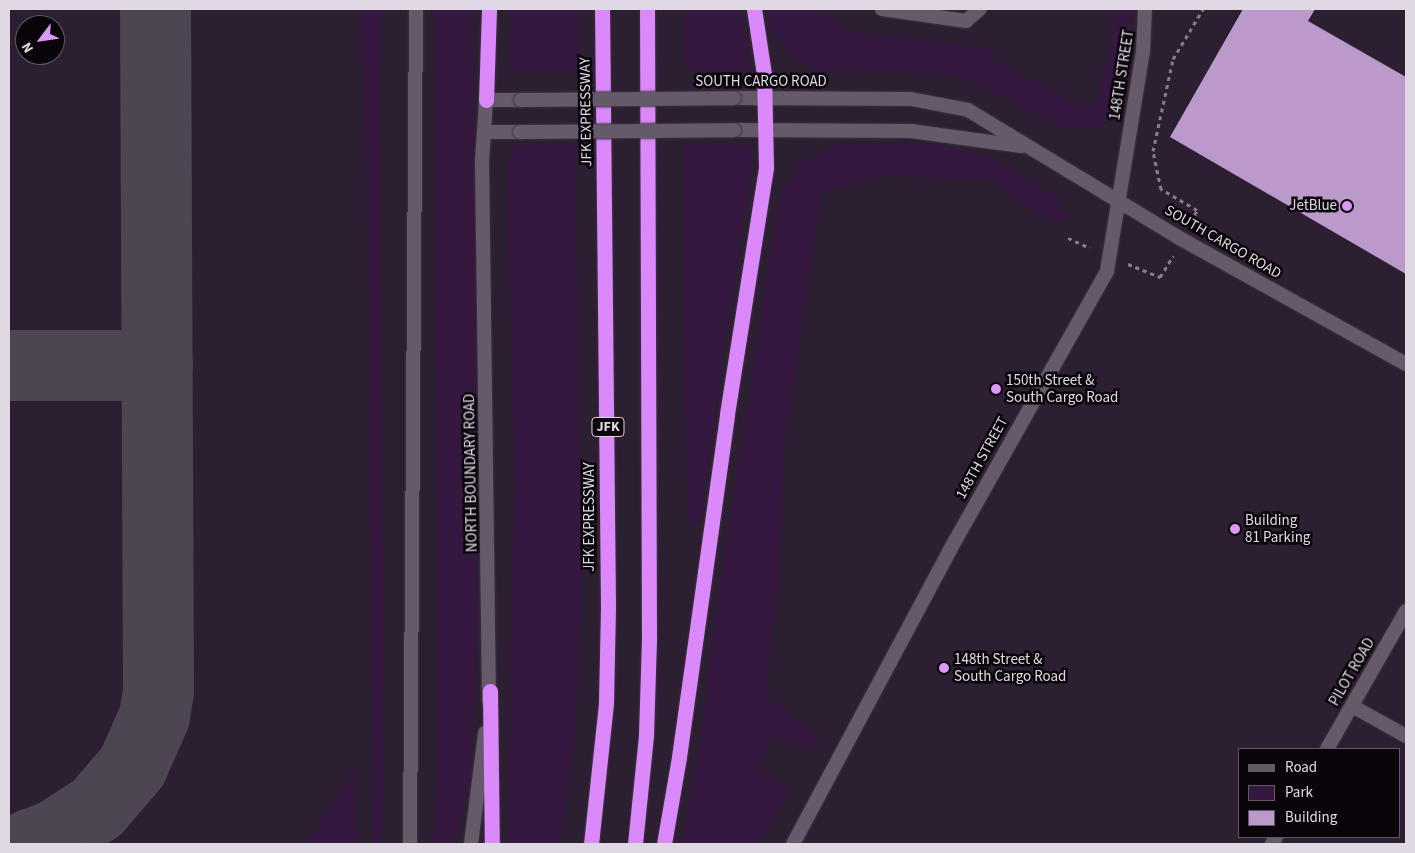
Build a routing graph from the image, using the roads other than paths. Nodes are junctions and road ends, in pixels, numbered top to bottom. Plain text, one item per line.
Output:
1 (416, 9) edge
2 (489, 9) edge
3 (602, 9) edge
4 (647, 9) edge
5 (754, 9) edge
6 (882, 9) edge
7 (980, 9) edge
8 (1145, 9) edge
9 (765, 98) junction
10 (486, 100) junction
11 (767, 130) junction
12 (484, 132) junction
13 (1024, 146) junction
14 (1118, 201) junction
15 (1406, 364) edge
16 (1406, 611) edge
17 (490, 691) junction
18 (1352, 706) junction
19 (1406, 736) edge
20 (1328, 748) edge
21 (410, 844) edge
22 (471, 844) edge
23 (492, 844) edge
24 (591, 844) edge
25 (635, 844) edge
26 (664, 844) edge
27 (793, 844) edge

1 - 21 street
2 - 10 highway
3 - 24 highway, JFK EXPRESSWAY / JFK
4 - 25 highway
5 - 9 highway
6 - 7 street
8 - 14 street, 148TH STREET
9 - 10 street, SOUTH CARGO ROAD, bridge
9 - 11 highway
9 - 13 street, SOUTH CARGO ROAD
10 - 12 street, NORTH BOUNDARY ROAD
11 - 12 street, SOUTH CARGO ROAD, bridge
11 - 13 street, SOUTH CARGO ROAD
11 - 26 highway
12 - 17 street, NORTH BOUNDARY ROAD
13 - 14 street, SOUTH CARGO ROAD
14 - 15 street, SOUTH CARGO ROAD
14 - 27 street, 148TH STREET
16 - 18 street, PILOT ROAD
17 - 22 street, NORTH BOUNDARY ROAD
17 - 23 highway
18 - 19 street
18 - 20 street, PILOT ROAD

